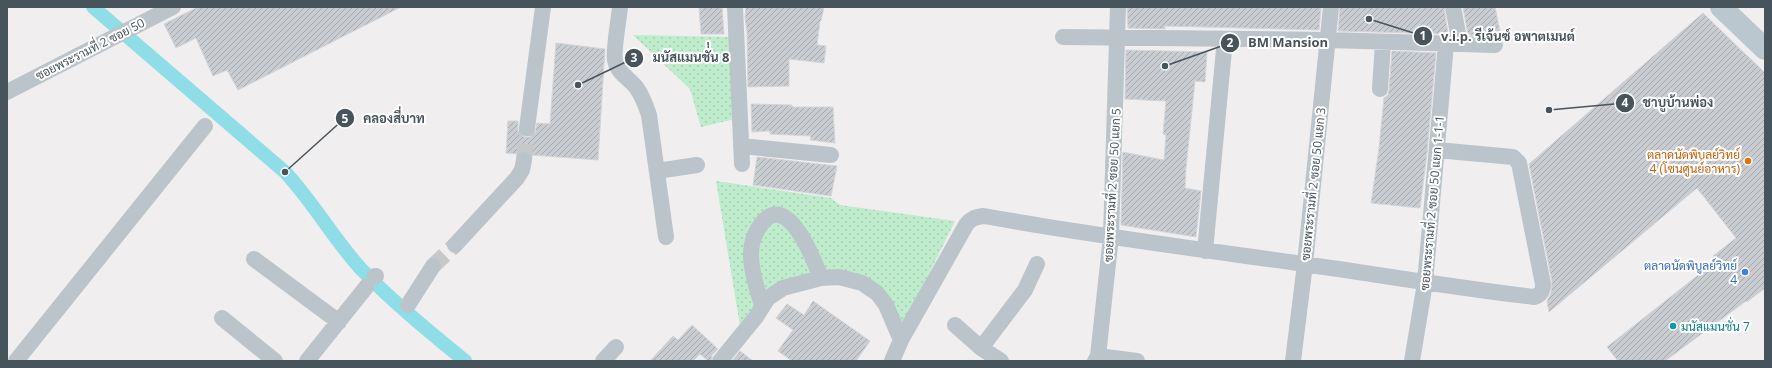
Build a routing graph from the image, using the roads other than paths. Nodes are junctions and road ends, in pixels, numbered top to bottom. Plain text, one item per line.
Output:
1 (173, 7) edge
2 (543, 7) edge
3 (620, 7) edge
4 (735, 7) edge
5 (1118, 7) edge
6 (1331, 7) edge
7 (1453, 7) edge
8 (1721, 7) edge
9 (1063, 38) dead end
10 (1118, 38) junction
11 (1225, 39) junction
12 (1328, 40) junction
13 (1383, 42) junction
14 (1453, 44) junction
15 (1495, 46) dead end
16 (1765, 49) edge
17 (1380, 89) dead end
18 (7, 92) edge
19 (205, 126) dead end
20 (527, 128) tunnel mouth
21 (741, 146) junction
22 (1437, 150) junction
23 (831, 155) dead end
24 (524, 160) tunnel mouth
25 (742, 164) dead end
26 (697, 166) dead end
27 (657, 171) junction
28 (1111, 236) junction
29 (666, 237) dead end
30 (455, 245) tunnel mouth
31 (1205, 251) junction
32 (254, 259) dead end
33 (1037, 264) dead end
34 (1305, 264) junction
35 (433, 266) tunnel mouth
36 (821, 278) junction
37 (373, 279) dead end
38 (1425, 283) junction
39 (408, 305) dead end
40 (762, 305) junction
41 (222, 318) dead end
42 (339, 322) junction
43 (955, 325) dead end
44 (901, 340) junction
45 (616, 346) dead end
46 (981, 348) junction
47 (1097, 359) edge
48 (16, 361) edge
49 (275, 361) edge
50 (307, 361) edge
51 (603, 361) edge
52 (720, 361) edge
53 (892, 361) edge
54 (1001, 361) edge
55 (1137, 361) edge
56 (1293, 361) edge
57 (1412, 361) edge

1 - 18 street, ซอยพระรามที่ 2 ซอย 50
2 - 20 street
3 - 27 street
4 - 21 street
5 - 10 street, ซอยพระรามที่ 2 ซอย 50 แยก 5
6 - 12 street, ซอยพระรามที่ 2 ซอย 50 แยก 3
7 - 14 street, ซอยพระรามที่ 2 ซอย 50 แยก 1-1-1
8 - 16 main road
9 - 10 street
10 - 11 street
10 - 28 street, ซอยพระรามที่ 2 ซอย 50 แยก 5
11 - 12 street
11 - 31 street
12 - 13 street
12 - 34 street, ซอยพระรามที่ 2 ซอย 50 แยก 3
13 - 14 street
13 - 17 street
14 - 15 street
14 - 22 street, ซอยพระรามที่ 2 ซอย 50 แยก 1-1-1
19 - 48 street
21 - 23 street
21 - 25 street
22 - 38 street, ซอยพระรามที่ 2 ซอย 50 แยก 1-1-1
22 - 38 street
24 - 30 street
26 - 27 street
27 - 29 street
28 - 31 street
28 - 44 street
28 - 47 street, ซอยพระรามที่ 2 ซอย 50 แยก 5
31 - 34 street
32 - 42 street
33 - 46 street
34 - 38 street
34 - 56 street, ซอยพระรามที่ 2 ซอย 50 แยก 3
35 - 39 street
36 - 40 street
36 - 40 street
36 - 44 street
37 - 42 street
38 - 57 street, ซอยพระรามที่ 2 ซอย 50 แยก 1-1-1
40 - 52 street
41 - 49 street
42 - 50 street
43 - 46 street
44 - 53 street
45 - 51 street
46 - 54 street
47 - 55 street

